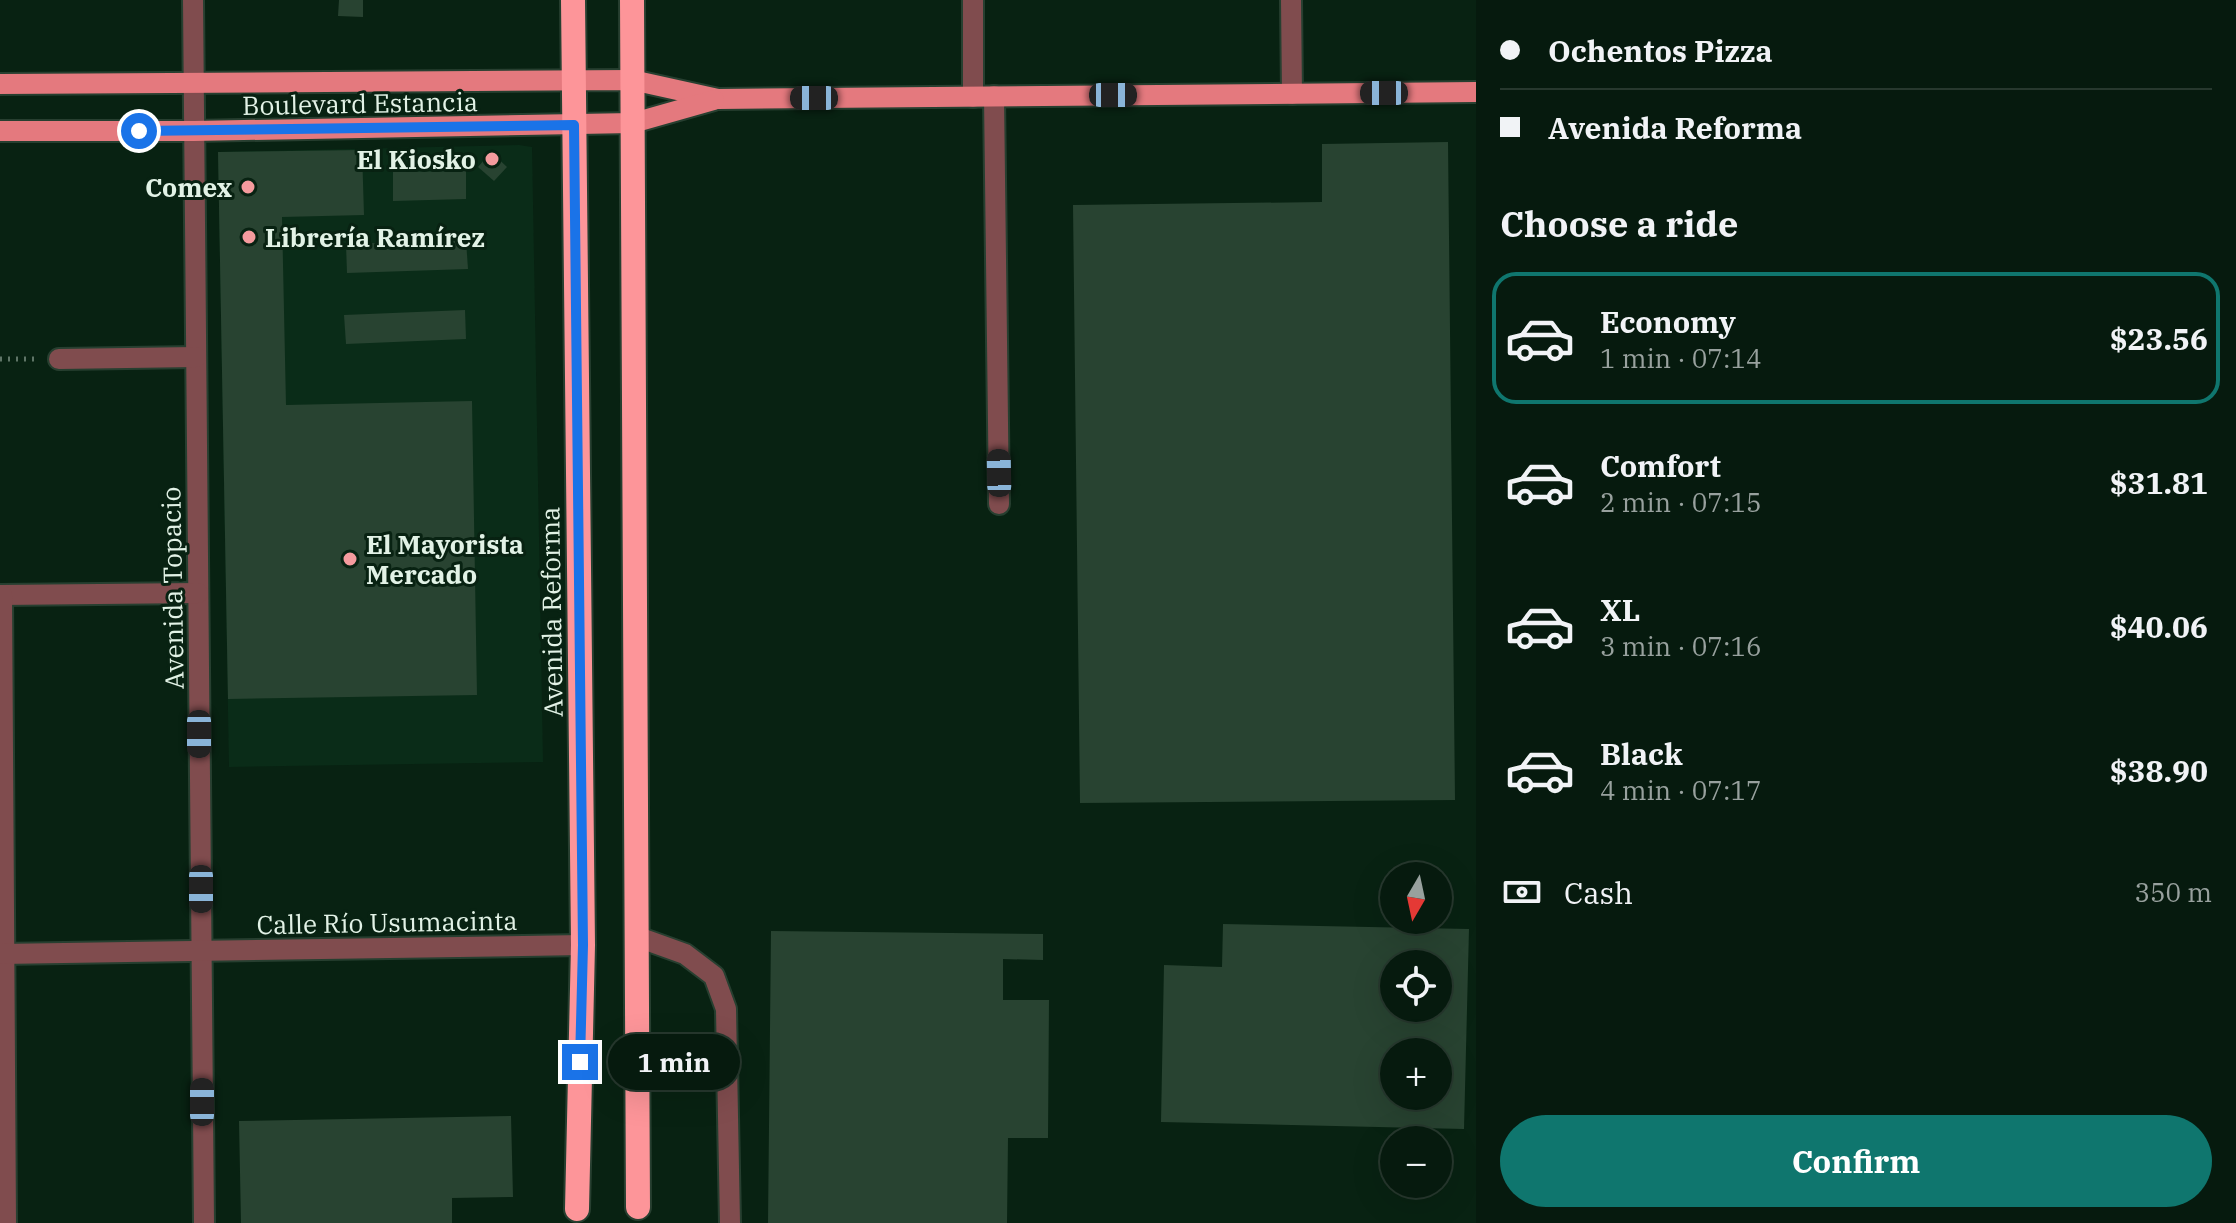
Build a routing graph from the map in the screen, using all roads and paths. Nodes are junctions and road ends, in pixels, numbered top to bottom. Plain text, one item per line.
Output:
1 (193, 0) edge
2 (573, 0) edge
3 (632, 0) edge
4 (973, 0) edge
5 (1291, 0) edge
6 (575, 80) junction
7 (632, 80) junction
8 (193, 83) junction
9 (0, 84) edge
10 (1476, 92) edge
11 (1292, 94) junction
12 (984, 96) junction
13 (718, 99) junction
14 (633, 123) junction
15 (574, 125) junction
16 (0, 131) edge
17 (194, 131) junction
18 (196, 357) junction
19 (0, 359) edge
20 (59, 359) joint
21 (999, 504) dead end
22 (198, 593) junction
23 (1, 595) edge
24 (635, 936) junction
25 (583, 945) junction
26 (201, 951) junction
27 (2, 954) edge
28 (576, 1218) edge
29 (641, 1218) edge
30 (6, 1223) edge
31 (204, 1223) edge
32 (730, 1223) edge

1 - 8 street, Avenida Topacio
2 - 6 highway, Avenida Reforma
3 - 7 highway
4 - 12 street
5 - 11 street
6 - 7 main road, Boulevard Estancia
6 - 8 main road, Boulevard Estancia
6 - 15 highway, Avenida Reforma
7 - 13 main road, Boulevard Estancia
7 - 14 highway
8 - 9 main road, Boulevard Estancia
8 - 17 street, Avenida Topacio
10 - 11 main road, Boulevard Estancia
11 - 12 main road, Boulevard Estancia
12 - 13 main road, Boulevard Estancia
12 - 21 street
13 - 14 main road, Boulevard Estancia
14 - 15 main road, Boulevard Estancia
14 - 24 highway
15 - 17 main road, Boulevard Estancia
15 - 25 highway, Avenida Reforma
16 - 17 main road, Boulevard Estancia
17 - 18 street, Avenida Topacio
18 - 20 street
18 - 22 street, Avenida Topacio
19 - 20 path
22 - 23 street
22 - 26 street, Avenida Topacio
23 - 27 street
24 - 29 highway
24 - 32 street
25 - 26 street, Calle Río Usumacinta
25 - 28 highway, Avenida Reforma
26 - 27 street, Calle Río Usumacinta
26 - 31 street, Avenida Topacio
27 - 30 street

